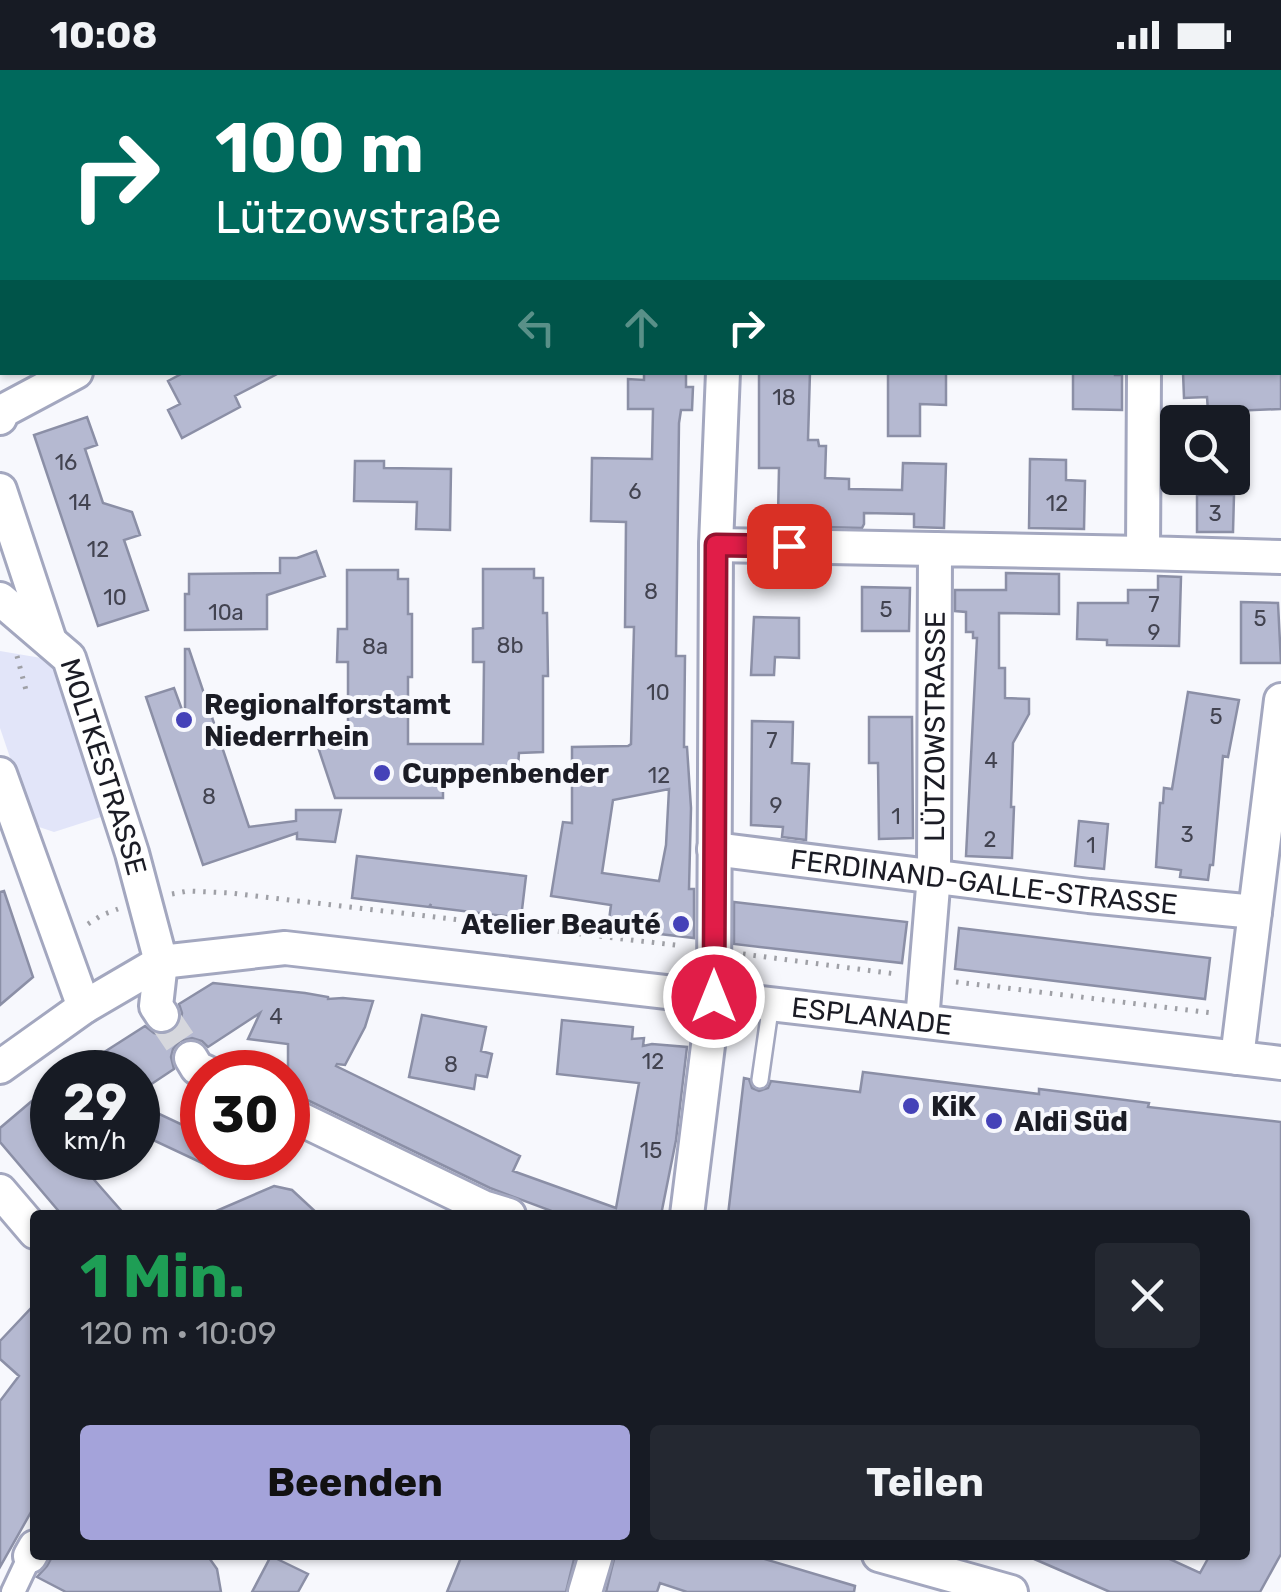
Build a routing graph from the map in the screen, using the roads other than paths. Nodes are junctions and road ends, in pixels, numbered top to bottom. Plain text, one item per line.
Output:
1 (70, 375) edge
2 (723, 375) edge
3 (1144, 375) edge
4 (0, 418) edge
5 (0, 490) edge
6 (716, 545) junction
7 (935, 549) junction
8 (1143, 553) junction
9 (1281, 557) edge
10 (0, 598) edge
11 (50, 641) junction
12 (1281, 700) edge
13 (0, 774) edge
14 (714, 849) junction
15 (934, 875) junction
16 (1261, 913) junction
17 (162, 962) junction
18 (714, 997) junction
19 (771, 1002) junction
20 (84, 1007) junction
21 (162, 1015) tunnel mouth
22 (922, 1022) junction
23 (1236, 1058) junction
24 (1281, 1063) edge
25 (0, 1067) edge
26 (760, 1080) dead end
27 (310, 1124) edge
28 (0, 1191) edge
29 (493, 1210) edge
30 (688, 1210) edge
31 (30, 1226) edge
32 (30, 1556) edge
33 (595, 1560) edge
34 (888, 1560) edge
35 (926, 1580) edge
36 (14, 1592) edge
37 (585, 1592) edge
38 (1011, 1592) edge

1 - 4 street
2 - 6 street
3 - 8 street
5 - 11 street
6 - 7 street
6 - 14 street
7 - 8 street
7 - 15 street, LÜTZOWSTRASSE
8 - 9 street
10 - 11 street, MOLTKESTRASSE
11 - 17 street, MOLTKESTRASSE
12 - 16 street
13 - 20 street
14 - 15 street, FERDINAND-GALLE-STRASSE
14 - 18 street
15 - 16 street, FERDINAND-GALLE-STRASSE
15 - 22 street, LÜTZOWSTRASSE
16 - 23 street
17 - 18 street, ESPLANADE
17 - 20 street
17 - 21 street, MOLTKESTRASSE
18 - 19 street, ESPLANADE
18 - 30 street
19 - 22 street, ESPLANADE
19 - 26 lane
20 - 25 street
22 - 23 street, ESPLANADE
23 - 24 street, ESPLANADE
27 - 29 street
28 - 31 street
32 - 36 street
33 - 37 street
34 - 35 street
35 - 38 street

